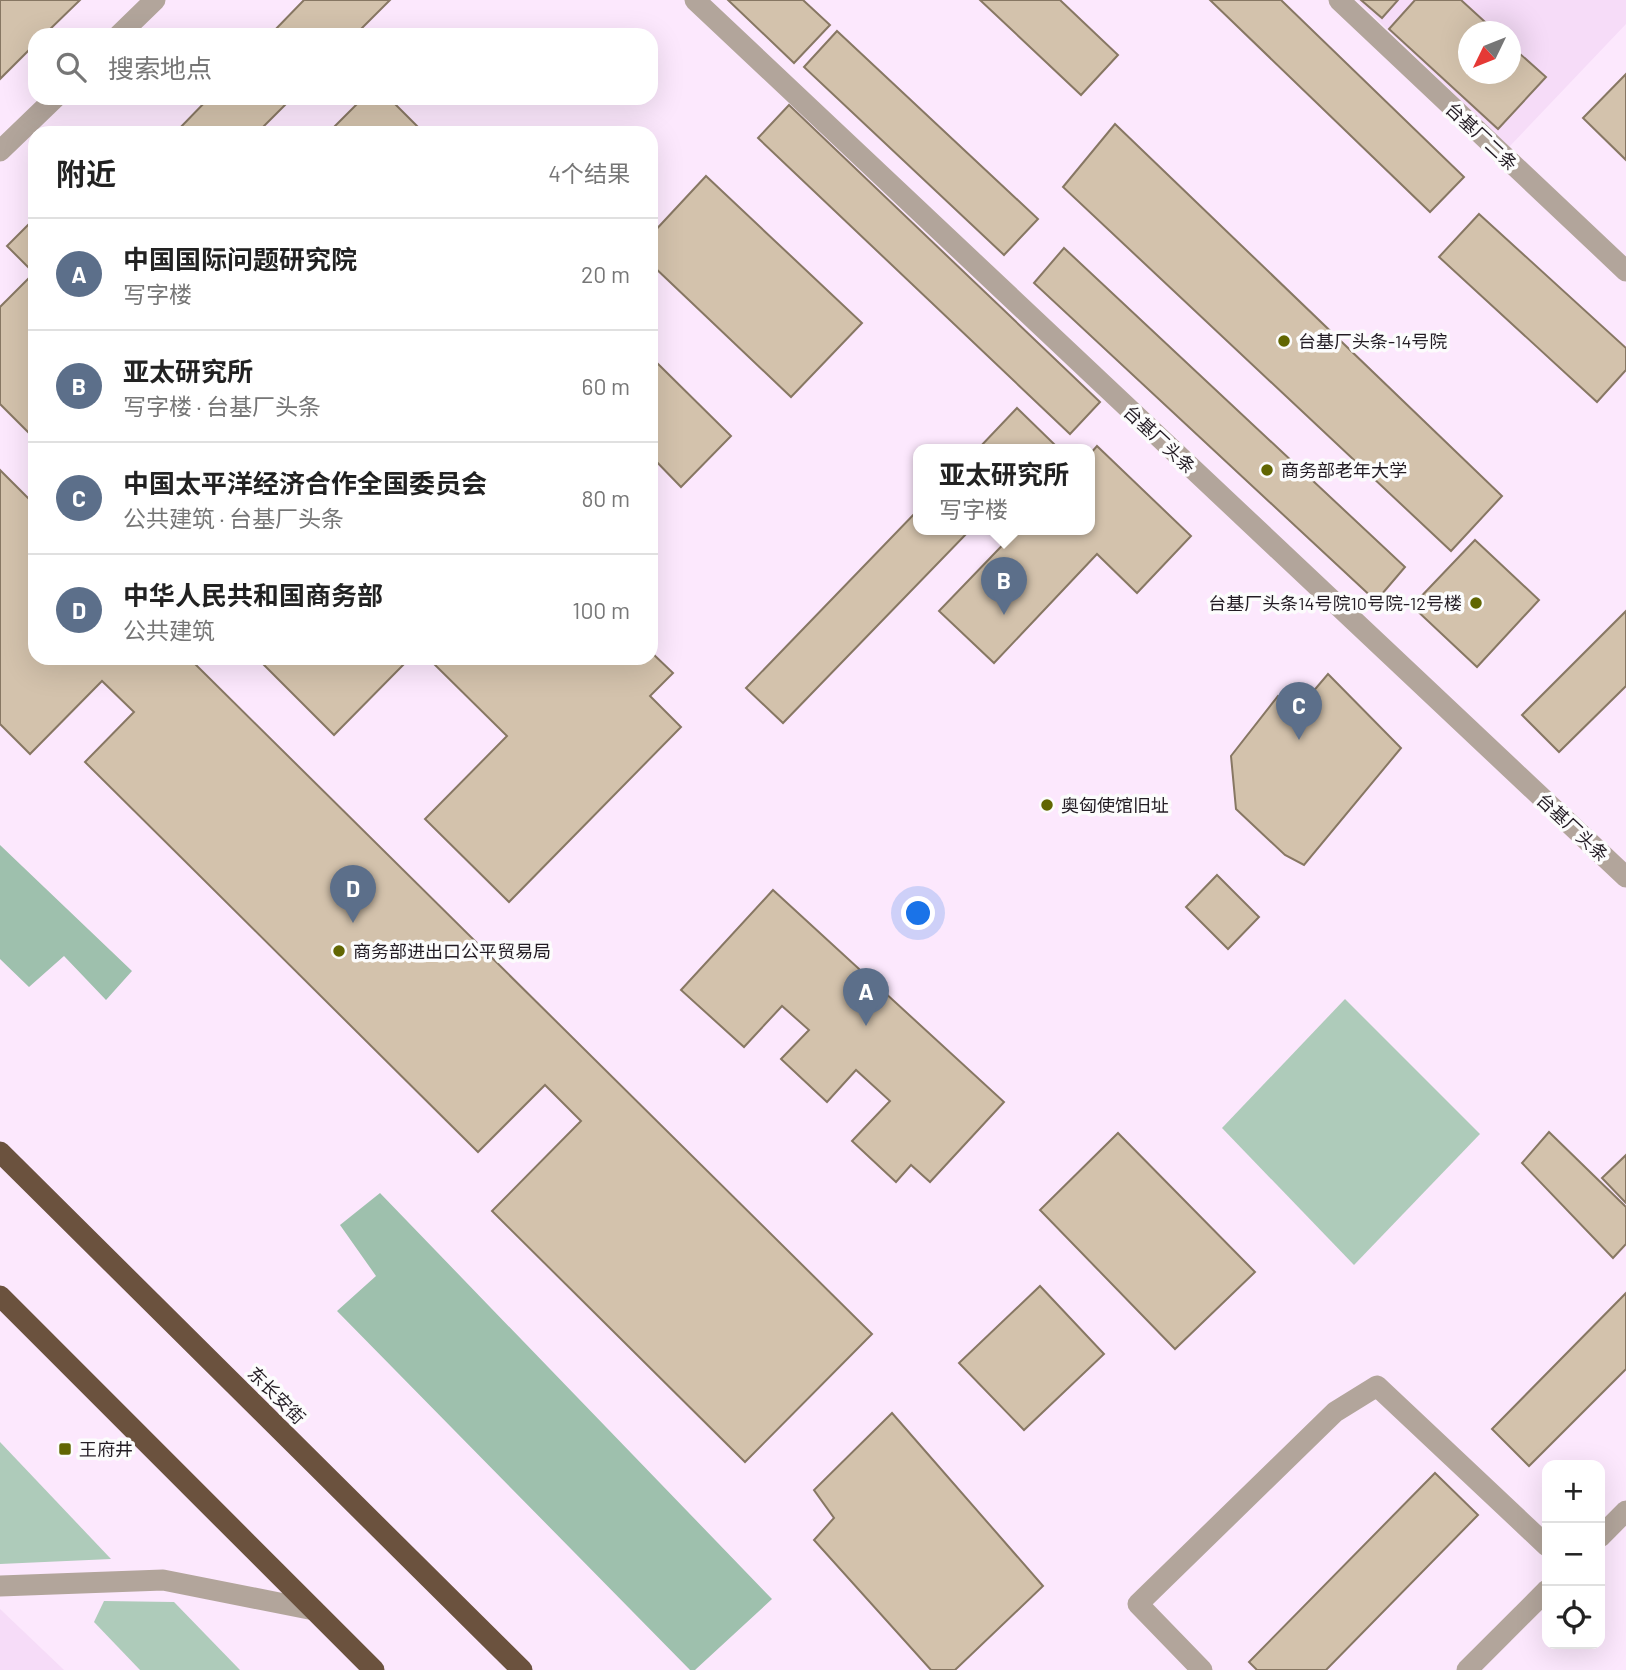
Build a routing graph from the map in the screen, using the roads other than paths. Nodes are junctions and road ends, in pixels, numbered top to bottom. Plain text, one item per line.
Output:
1 (155, 0) edge
2 (695, 0) edge
3 (1339, 0) edge
4 (126, 28) edge
5 (47, 105) edge
6 (0, 151) edge
7 (1626, 271) edge
8 (1626, 877) edge
9 (0, 1152) edge
10 (0, 1296) edge
11 (1626, 1511) edge
12 (1605, 1532) edge
13 (1542, 1541) edge
14 (0, 1586) edge
15 (1542, 1595) edge
16 (314, 1610) junction
17 (374, 1670) edge
18 (522, 1670) edge
19 (1202, 1670) edge
20 (1467, 1670) edge

1 - 4 street
2 - 8 street, 台基厂头条
3 - 7 street, 台基厂二条
5 - 6 street
9 - 18 highway, 东长安街
10 - 16 highway
11 - 12 street
13 - 19 street
14 - 16 street
15 - 20 street
16 - 17 highway

